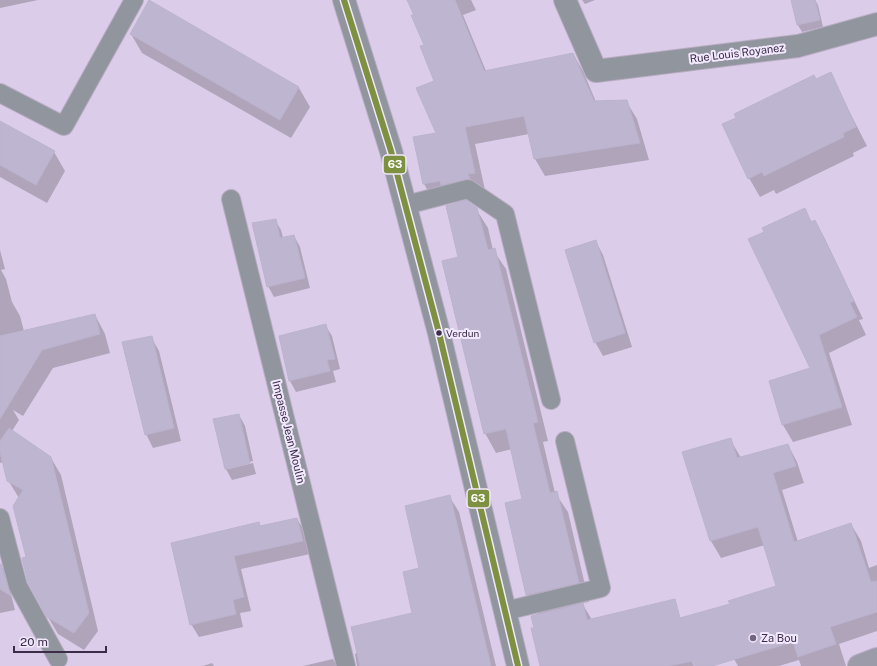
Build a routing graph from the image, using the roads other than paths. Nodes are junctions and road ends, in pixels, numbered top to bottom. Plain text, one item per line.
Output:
1 (134, 0) edge
2 (344, 0) edge
3 (565, 0) edge
4 (877, 24) edge
5 (0, 93) edge
6 (231, 199) dead end
7 (406, 205) junction
8 (551, 400) dead end
9 (565, 441) dead end
10 (0, 518) edge
11 (505, 611) junction
12 (58, 659) dead end
13 (877, 659) edge
14 (346, 666) edge
15 (518, 666) edge
16 (859, 666) edge

1 - 5 lane
2 - 7 street
3 - 4 street, Rue Louis Royanez
6 - 14 lane, Impasse Jean Moulin
7 - 8 lane
7 - 11 street
9 - 11 lane
10 - 12 lane
11 - 15 street
13 - 16 main road

